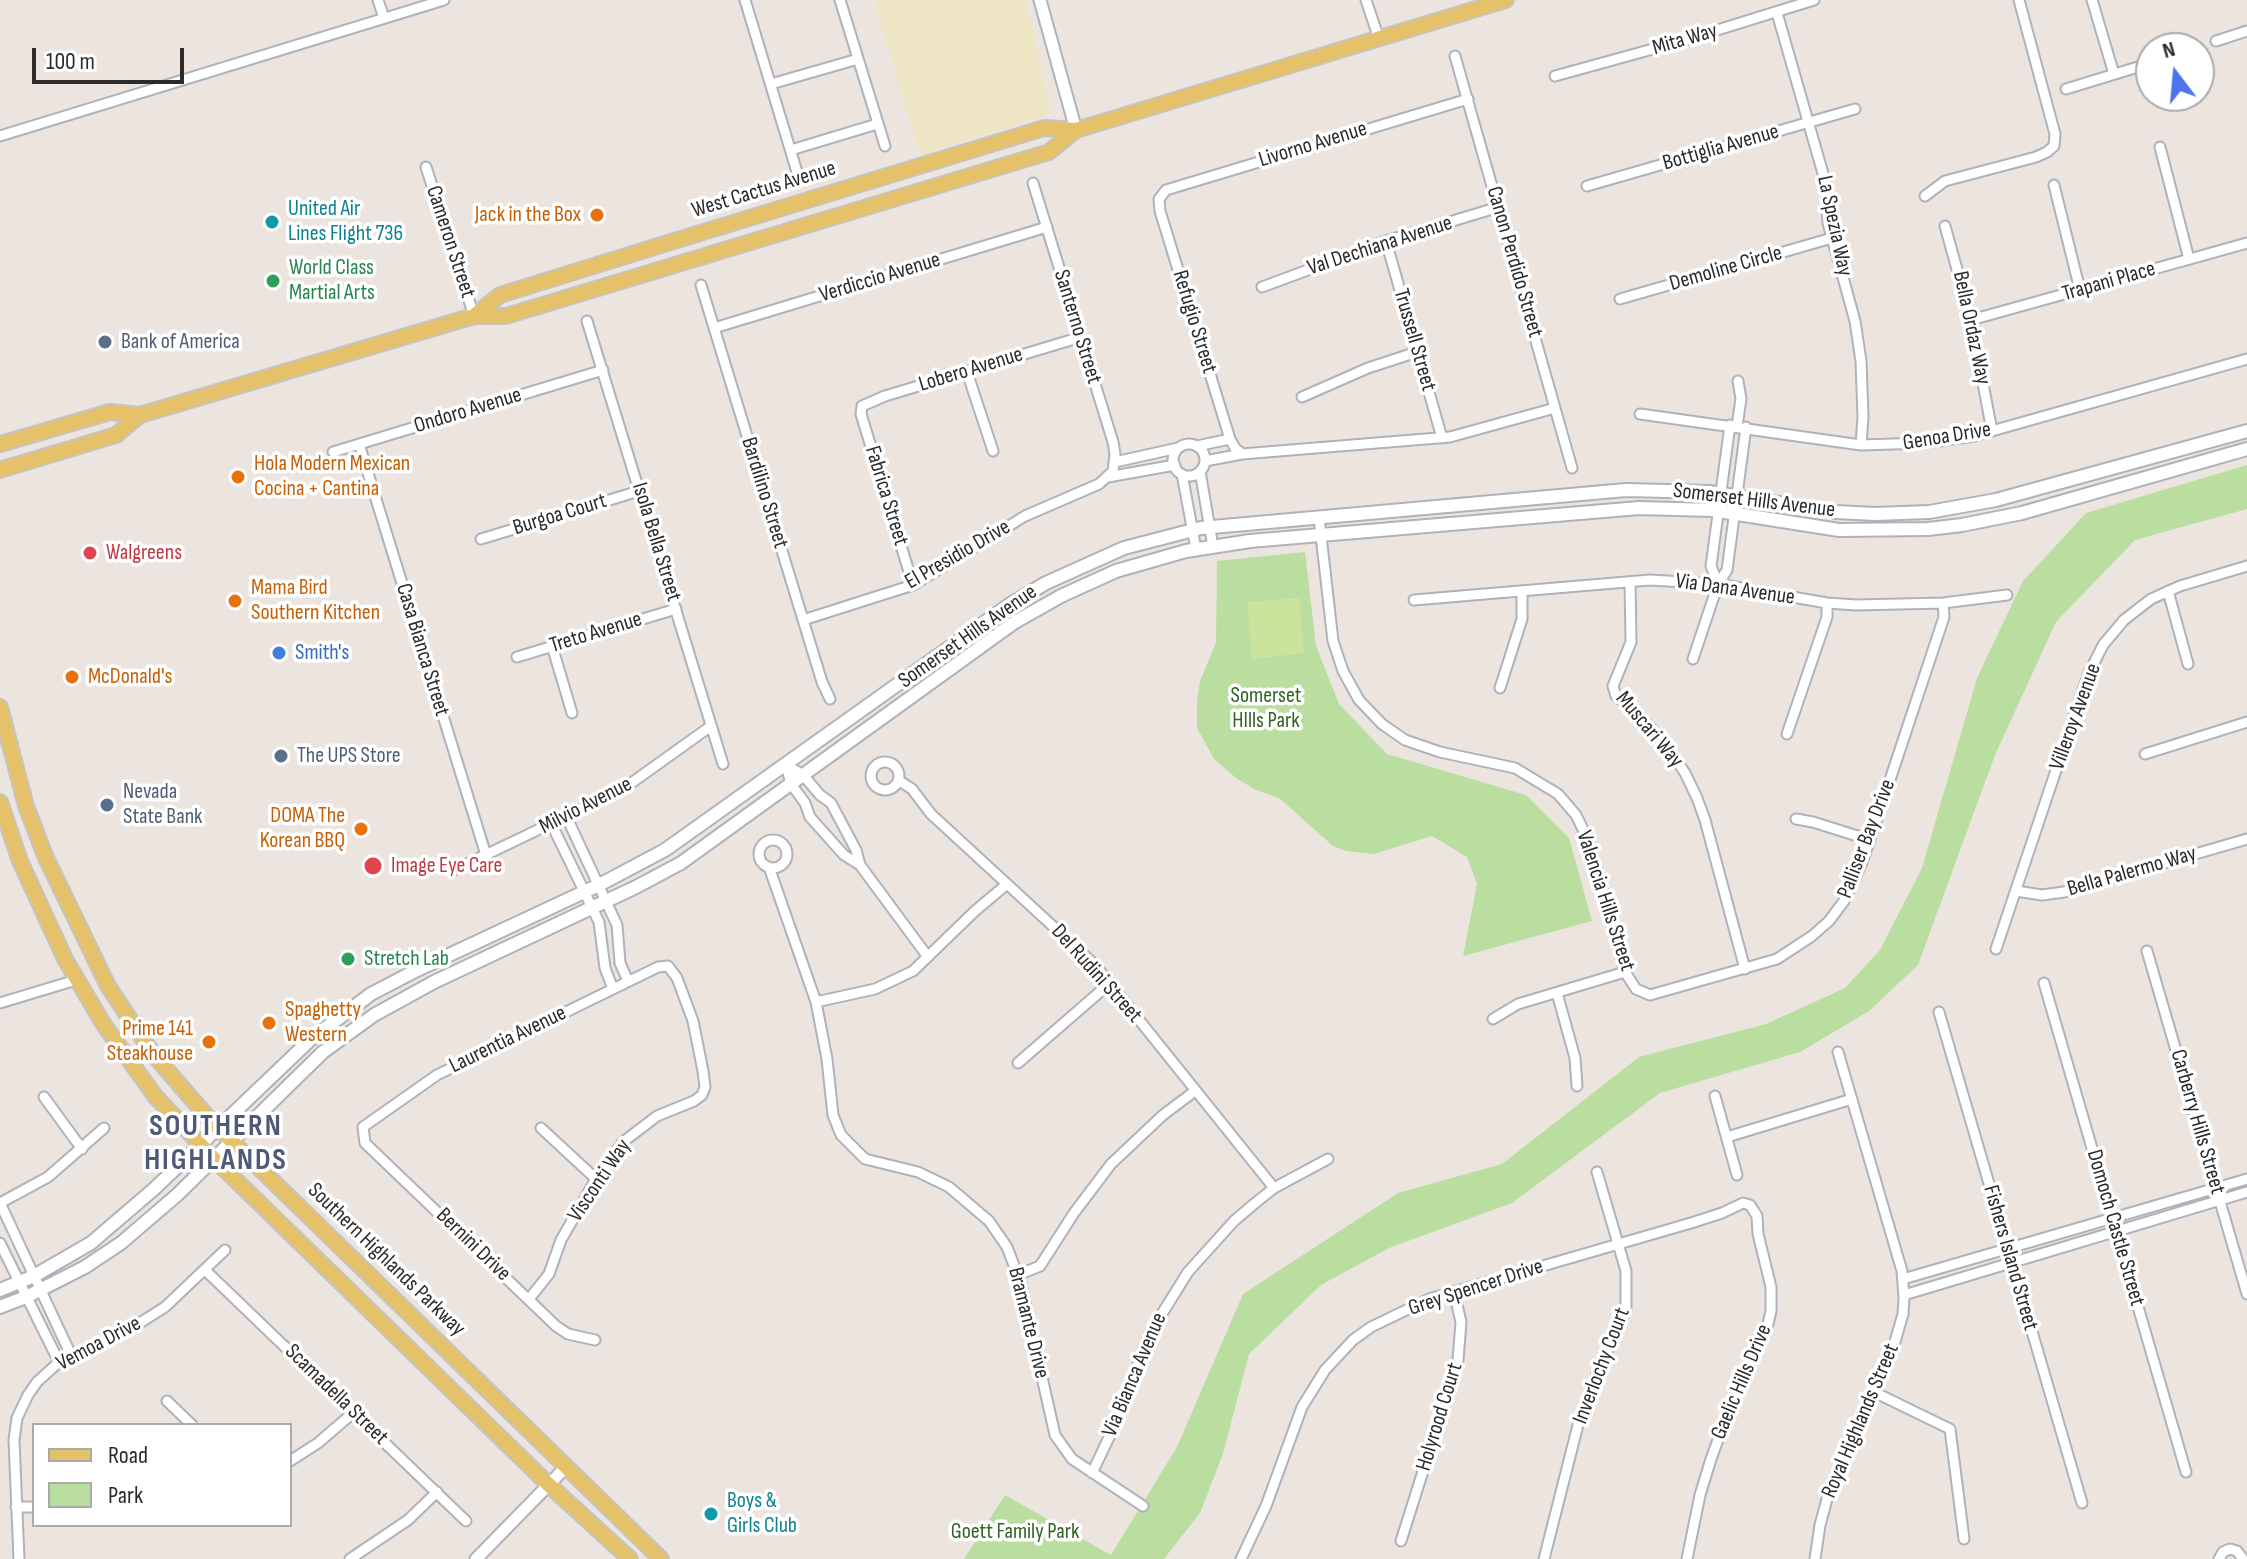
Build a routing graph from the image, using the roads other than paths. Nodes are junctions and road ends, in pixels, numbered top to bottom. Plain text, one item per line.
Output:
1 (378, 0) edge
2 (444, 0) edge
3 (745, 0) edge
4 (840, 0) edge
5 (1040, 0) edge
6 (1366, 0) edge
7 (1506, 0) edge
8 (1814, 0) edge
9 (2019, 0) edge
10 (2092, 0) edge
11 (1777, 13) junction
12 (384, 18) junction
13 (2247, 31) edge
14 (1379, 39) junction
15 (2216, 41) dead end
16 (1455, 56) dead end
17 (858, 59) junction
18 (2135, 68) edge
19 (2114, 74) junction
20 (1555, 76) dead end
21 (771, 84) junction
22 (2066, 89) dead end
23 (1468, 99) junction
24 (1855, 109) dead end
25 (877, 124) junction
26 (1808, 124) junction
27 (1076, 130) junction
28 (0, 136) edge
29 (885, 146) dead end
30 (2160, 147) dead end
31 (791, 150) junction
32 (426, 167) dead end
33 (797, 172) dead end
34 (1033, 183) dead end
35 (2054, 185) dead end
36 (1587, 186) dead end
37 (1160, 196) joint
38 (1925, 196) dead end
39 (1499, 207) junction
40 (1945, 226) dead end
41 (1047, 227) junction
42 (1832, 238) junction
43 (1386, 241) junction
44 (2247, 243) edge
45 (2189, 259) junction
46 (701, 285) dead end
47 (1262, 287) dead end
48 (2080, 290) junction
49 (1620, 299) dead end
50 (474, 316) junction
51 (1971, 320) junction
52 (587, 321) dead end
53 (714, 328) junction
54 (1081, 337) junction
55 (1417, 352) junction
56 (2247, 359) edge
57 (603, 370) junction
58 (967, 372) junction
59 (1738, 381) dead end
60 (1302, 397) dead end
61 (862, 406) joint
62 (1555, 408) junction
63 (1640, 414) dead end
64 (140, 415) junction
65 (1738, 426) junction
66 (1992, 431) junction
67 (2247, 431) edge
68 (1442, 438) junction
69 (0, 444) edge
70 (359, 444) junction
71 (1861, 445) junction
72 (1197, 446) junction
73 (1235, 447) junction
74 (1178, 448) junction
75 (2247, 449) edge
76 (993, 451) dead end
77 (333, 452) dead end
78 (1205, 461) junction
79 (1175, 465) junction
80 (1572, 468) dead end
81 (0, 470) edge
82 (1112, 470) junction
83 (1200, 471) junction
84 (1182, 474) junction
85 (639, 491) junction
86 (1720, 494) junction
87 (1736, 496) junction
88 (1718, 511) junction
89 (1734, 513) junction
90 (1319, 518) junction
91 (1209, 528) junction
92 (1193, 530) junction
93 (1321, 535) junction
94 (481, 539) dead end
95 (1213, 547) junction
96 (1196, 549) junction
97 (2247, 566) edge
98 (1630, 582) junction
99 (1718, 584) junction
100 (913, 585) junction
101 (1522, 591) junction
102 (2168, 591) junction
103 (2007, 595) dead end
104 (1414, 600) dead end
105 (1827, 603) junction
106 (1943, 603) junction
107 (676, 609) junction
108 (803, 620) junction
109 (552, 646) junction
110 (517, 657) dead end
111 (1693, 659) dead end
112 (2188, 664) dead end
113 (1500, 688) dead end
114 (830, 699) dead end
115 (0, 707) edge
116 (572, 713) dead end
117 (2247, 722) edge
118 (711, 726) junction
119 (1787, 734) dead end
120 (2145, 754) dead end
121 (6, 755) edge
122 (723, 764) dead end
123 (786, 765) junction
124 (803, 775) junction
125 (898, 780) dead end
126 (791, 784) junction
127 (0, 802) edge
128 (567, 818) junction
129 (1796, 819) dead end
130 (552, 825) junction
131 (2247, 839) edge
132 (1870, 840) junction
133 (486, 855) junction
134 (860, 865) junction
135 (769, 867) dead end
136 (452, 871) dead end
137 (1007, 884) junction
138 (599, 885) junction
139 (2016, 891) junction
140 (584, 892) junction
141 (606, 901) junction
142 (592, 908) junction
143 (1996, 949) dead end
144 (2147, 951) dead end
145 (928, 957) junction
146 (427, 965) junction
147 (1745, 969) junction
148 (1625, 972) junction
149 (76, 980) junction
150 (628, 981) junction
151 (434, 982) junction
152 (1110, 983) junction
153 (2044, 983) dead end
154 (613, 989) junction
155 (1557, 993) junction
156 (1642, 993) joint
157 (816, 1002) junction
158 (0, 1003) edge
159 (1939, 1012) dead end
160 (1493, 1019) dead end
161 (1838, 1052) dead end
162 (1018, 1063) dead end
163 (1577, 1086) dead end
164 (1195, 1091) junction
165 (702, 1095) joint
166 (1715, 1096) dead end
167 (44, 1097) dead end
168 (1852, 1099) junction
169 (218, 1127) junction
170 (104, 1128) dead end
171 (541, 1128) dead end
172 (363, 1134) joint
173 (1727, 1137) junction
174 (232, 1141) junction
175 (199, 1144) junction
176 (82, 1149) junction
177 (214, 1159) junction
178 (1328, 1159) dead end
179 (1597, 1172) dead end
180 (1737, 1175) dead end
181 (596, 1179) junction
182 (2247, 1179) edge
183 (1274, 1188) junction
184 (2216, 1188) junction
185 (2247, 1192) edge
186 (2220, 1200) junction
187 (0, 1203) edge
188 (1750, 1205) joint
189 (2112, 1219) junction
190 (2116, 1231) junction
191 (0, 1243) edge
192 (1618, 1243) junction
193 (225, 1250) dead end
194 (2008, 1250) junction
195 (2011, 1261) junction
196 (205, 1270) junction
197 (1018, 1275) junction
198 (34, 1276) junction
199 (1903, 1279) junction
200 (19, 1283) junction
201 (0, 1290) edge
202 (41, 1290) junction
203 (1454, 1292) junction
204 (2247, 1294) edge
205 (1904, 1295) junction
206 (26, 1297) junction
207 (529, 1299) junction
208 (0, 1307) edge
209 (595, 1340) dead end
210 (71, 1355) junction
211 (59, 1362) junction
212 (1874, 1392) junction
213 (167, 1401) dead end
214 (354, 1412) junction
215 (190, 1423) edge
216 (292, 1460) edge
217 (567, 1466) junction
218 (2186, 1472) dead end
219 (1092, 1473) junction
220 (549, 1485) junction
221 (437, 1492) junction
222 (2082, 1503) dead end
223 (1143, 1506) dead end
224 (16, 1507) junction
225 (32, 1507) edge
226 (466, 1521) dead end
227 (1964, 1539) dead end
228 (1401, 1541) dead end
229 (2244, 1557) edge
230 (19, 1559) edge
231 (350, 1559) edge
232 (476, 1559) edge
233 (630, 1559) edge
234 (661, 1559) edge
235 (1241, 1559) edge
236 (1544, 1559) edge
237 (1687, 1559) edge
238 (1815, 1559) edge
239 (2219, 1559) edge

1 - 12 street
2 - 12 street
3 - 21 street
4 - 17 street
5 - 27 street
6 - 14 street
7 - 14 main road, West Cactus Avenue
8 - 11 street, Mita Way
9 - 38 street
10 - 19 street
11 - 20 street, Mita Way
11 - 26 street, La Spezia Way
12 - 28 street
13 - 15 street
14 - 27 main road, West Cactus Avenue
16 - 23 street, Canon Perdido Street
17 - 21 street
17 - 25 street
18 - 19 street
19 - 22 street
21 - 31 street
23 - 37 street, Livorno Avenue
23 - 39 street, Canon Perdido Street
24 - 26 street, Bottiglia Avenue
25 - 29 street
25 - 31 street
26 - 36 street, Bottiglia Avenue
26 - 42 street, La Spezia Way
27 - 50 main road, West Cactus Avenue
27 - 50 main road, West Cactus Avenue
30 - 45 street
31 - 33 street
32 - 50 street, Cameron Street
34 - 41 street, Santerno Street
35 - 48 street
37 - 73 street, Refugio Street
39 - 43 street, Val Dechiana Avenue
39 - 62 street, Canon Perdido Street
40 - 51 street, Bella Ordaz Way
41 - 53 street, Verdiccio Avenue
41 - 54 street, Santerno Street
42 - 49 street, Demoline Circle
42 - 71 street, La Spezia Way
43 - 47 street, Val Dechiana Avenue
43 - 55 street, Trussell Street
44 - 45 street, Trapani Place
45 - 48 street, Trapani Place
46 - 53 street, Bardilino Street
48 - 51 street, Trapani Place
50 - 64 main road, West Cactus Avenue
51 - 66 street, Bella Ordaz Way
52 - 57 street, Isola Bella Street
53 - 108 street, Bardilino Street
54 - 58 street, Lobero Avenue
54 - 82 street, Santerno Street
55 - 60 street
55 - 68 street, Trussell Street
56 - 66 street, Genoa Drive
57 - 70 street, Ondoro Avenue
57 - 85 street, Isola Bella Street
58 - 61 street, Lobero Avenue
58 - 76 street
59 - 65 street
61 - 100 street, Fabrica Street
62 - 68 street
62 - 80 street, Canon Perdido Street
63 - 65 street, Genoa Drive
64 - 69 main road, West Cactus Avenue
64 - 81 main road, West Cactus Avenue
65 - 71 street, Genoa Drive
65 - 86 street
65 - 87 street
66 - 71 street, Genoa Drive
67 - 87 main road, Somerset Hills Avenue
68 - 73 street
70 - 77 street, Ondoro Avenue
70 - 133 street, Casa Bianca Street
72 - 73 street
72 - 74 street
72 - 78 street
73 - 78 street
74 - 79 street
74 - 82 street, El Presidio Drive
75 - 89 main road, Somerset Hills Avenue
78 - 83 street
79 - 82 street, El Presidio Drive
79 - 84 street
82 - 100 street, El Presidio Drive
83 - 84 street
83 - 91 street
84 - 92 street
85 - 94 street, Burgoa Court
85 - 107 street, Isola Bella Street
86 - 87 main road, Somerset Hills Avenue
86 - 88 street
86 - 90 main road, Somerset Hills Avenue
87 - 89 street
88 - 89 main road, Somerset Hills Avenue
88 - 93 main road, Somerset Hills Avenue
88 - 99 street
89 - 99 street
90 - 91 main road, Somerset Hills Avenue
90 - 93 street, Valencia Hills Street
91 - 92 main road, Somerset Hills Avenue
91 - 95 street
92 - 96 street
92 - 123 main road, Somerset Hills Avenue
93 - 95 main road, Somerset Hills Avenue
93 - 148 street, Valencia Hills Street
95 - 96 main road, Somerset Hills Avenue
96 - 124 main road, Somerset Hills Avenue
97 - 102 street, Villeroy Avenue
98 - 99 street, Via Dana Avenue
98 - 101 street, Via Dana Avenue
98 - 147 street, Muscari Way
99 - 105 street, Via Dana Avenue
99 - 111 street
100 - 108 street, El Presidio Drive
101 - 104 street, Via Dana Avenue
101 - 113 street
102 - 112 street
102 - 139 street, Villeroy Avenue
103 - 106 street, Via Dana Avenue
105 - 106 street, Via Dana Avenue
105 - 119 street
106 - 132 street, Palliser Bay Drive
107 - 109 street, Treto Avenue
107 - 118 street, Isola Bella Street
108 - 114 street, Bardilino Street
109 - 110 street, Treto Avenue
109 - 116 street
115 - 121 main road, Southern Highlands Parkway
117 - 120 street
118 - 122 street, Isola Bella Street
118 - 128 street, Milvio Avenue
121 - 169 main road, Southern Highlands Parkway
123 - 124 street
123 - 126 street
123 - 138 main road, Somerset Hills Avenue
124 - 126 main road, Somerset Hills Avenue
124 - 134 street
125 - 137 street, Del Rudini Street
126 - 134 street
126 - 141 main road, Somerset Hills Avenue
127 - 149 main road
128 - 130 street, Milvio Avenue
128 - 138 street
129 - 132 street
130 - 133 street, Milvio Avenue
130 - 140 street
131 - 139 street, Bella Palermo Way
132 - 147 street, Palliser Bay Drive
133 - 136 street, Milvio Avenue
134 - 145 street
135 - 157 street, Bramante Drive
137 - 145 street
137 - 152 street, Del Rudini Street
138 - 140 main road, Somerset Hills Avenue
138 - 141 street
139 - 143 street, Villeroy Avenue
140 - 142 street
140 - 146 main road, Somerset Hills Avenue
141 - 142 main road, Somerset Hills Avenue
141 - 150 street
142 - 151 main road, Somerset Hills Avenue
142 - 154 street
144 - 184 street, Carberry Hills Street
145 - 157 street
146 - 151 main road
146 - 169 main road, Somerset Hills Avenue
147 - 156 street, Palliser Bay Drive
148 - 155 street
148 - 156 street, Valencia Hills Street
149 - 158 street
149 - 175 main road
150 - 154 street, Laurentia Avenue
150 - 165 street, Laurentia Avenue
151 - 174 main road, Somerset Hills Avenue
152 - 162 street
152 - 164 street, Del Rudini Street
153 - 189 street, Domoch Castle Street
154 - 172 street, Laurentia Avenue
155 - 160 street
155 - 163 street
157 - 197 street, Bramante Drive
159 - 194 street, Fishers Island Street
161 - 168 street, Royal Highlands Street
164 - 183 street, Del Rudini Street
164 - 197 street
165 - 181 street, Visconti Way
166 - 173 street
167 - 176 street
168 - 173 street
168 - 199 street, Royal Highlands Street
169 - 174 main road, Southern Highlands Parkway
169 - 175 main road, Somerset Hills Avenue
170 - 176 street
171 - 181 street
172 - 207 street, Bernini Drive
173 - 180 street
174 - 177 main road, Somerset Hills Avenue
174 - 217 main road, Southern Highlands Parkway
175 - 177 main road
175 - 198 main road, Somerset Hills Avenue
176 - 187 street
177 - 202 main road, Somerset Hills Avenue
177 - 220 main road
178 - 183 street, Via Bianca Avenue
179 - 192 street, Inverlochy Court
181 - 207 street, Visconti Way
182 - 184 street
183 - 219 street, Via Bianca Avenue
184 - 186 street, Carberry Hills Street
184 - 189 street
185 - 186 street
186 - 190 street
186 - 204 street, Carberry Hills Street
187 - 198 street
188 - 192 street, Grey Spencer Drive
188 - 237 street, Gaelic Hills Drive
189 - 190 street, Domoch Castle Street
189 - 194 street
190 - 195 street
190 - 218 street, Domoch Castle Street
191 - 200 street
192 - 203 street, Grey Spencer Drive
192 - 236 street, Inverlochy Court
193 - 196 street, Vemoa Drive
194 - 195 street, Fishers Island Street
194 - 199 street
195 - 205 street
195 - 222 street, Fishers Island Street
196 - 210 street, Vemoa Drive
196 - 214 street, Scamadella Street
197 - 219 street, Bramante Drive
198 - 200 main road, Somerset Hills Avenue
198 - 202 street
199 - 205 street, Royal Highlands Street
200 - 201 main road, Somerset Hills Avenue
200 - 206 street
202 - 206 main road, Somerset Hills Avenue
202 - 210 street
203 - 228 street, Holyrood Court
203 - 235 street, Grey Spencer Drive
205 - 212 street, Royal Highlands Street
206 - 208 main road, Somerset Hills Avenue
206 - 211 street
207 - 209 street, Bernini Drive
210 - 211 street, Vemoa Drive
211 - 224 street, Vemoa Drive
212 - 227 street
212 - 238 street, Royal Highlands Street
213 - 215 street
214 - 216 street
214 - 221 street, Scamadella Street
217 - 220 street
217 - 234 main road, Southern Highlands Parkway
219 - 223 street, Bramante Drive
220 - 232 street
220 - 233 main road
221 - 226 street, Scamadella Street
221 - 231 street
224 - 225 street
224 - 230 street, Vemoa Drive
229 - 239 street

